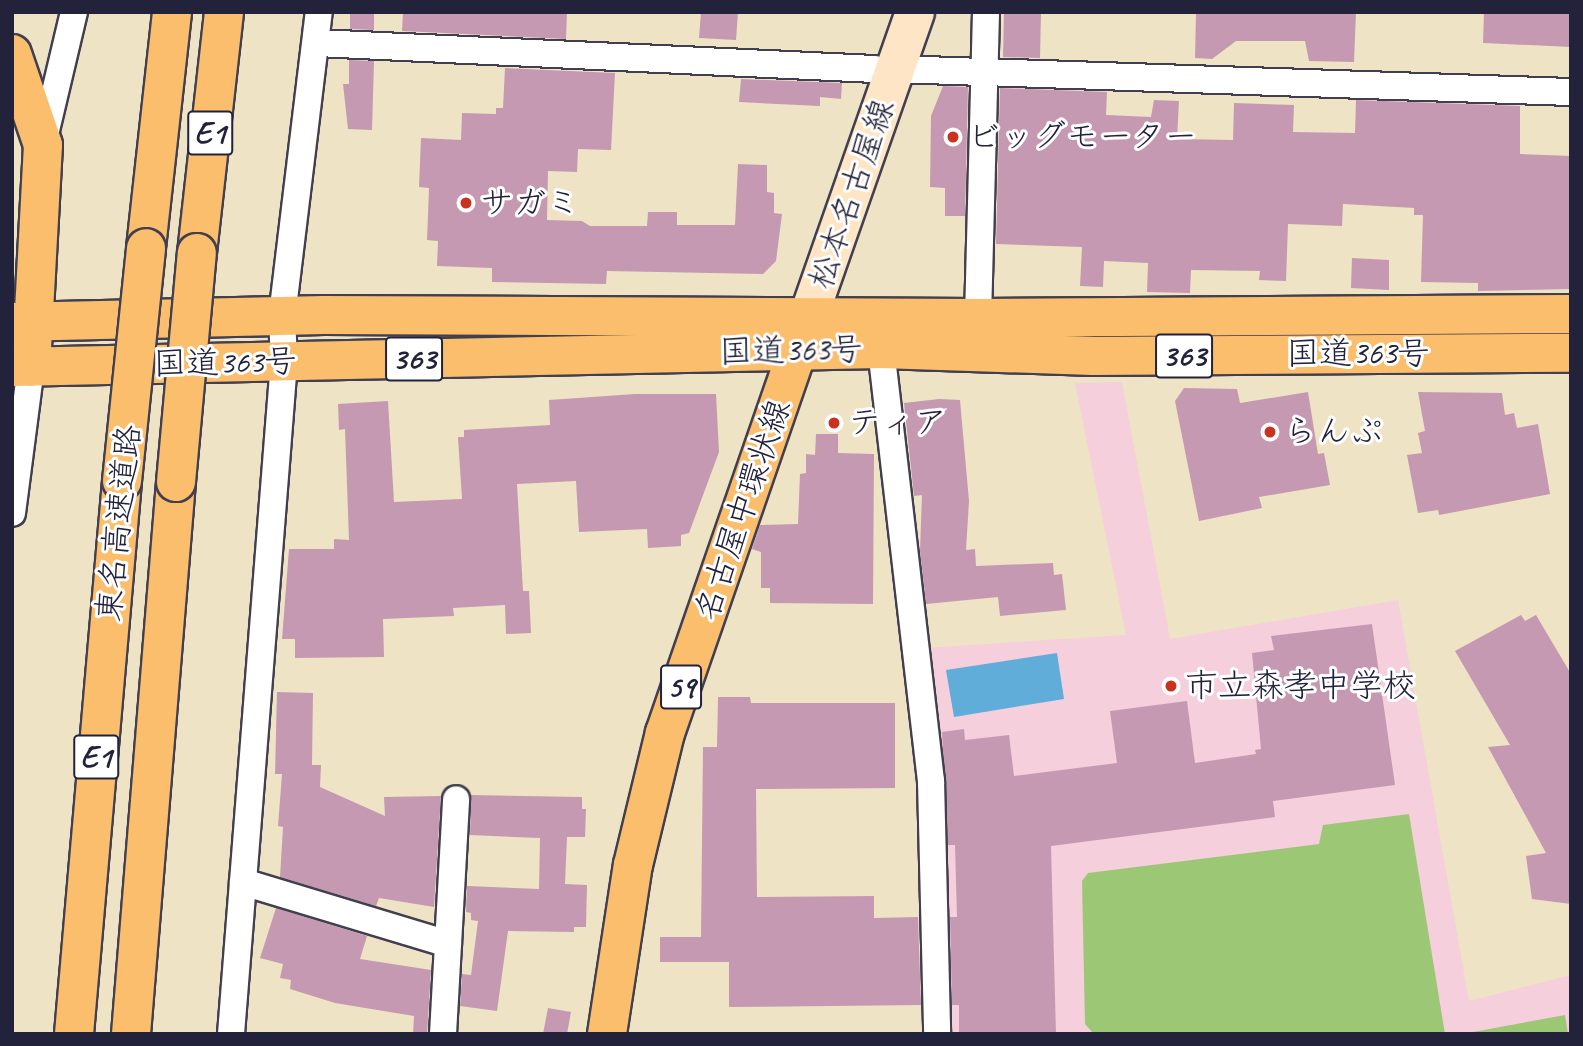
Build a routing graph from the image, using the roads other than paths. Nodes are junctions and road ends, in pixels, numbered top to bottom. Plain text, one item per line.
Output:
1 (74, 12) edge
2 (172, 12) edge
3 (224, 12) edge
4 (319, 12) edge
5 (893, 12) edge
6 (915, 12) edge
7 (986, 12) edge
8 (317, 43) junction
9 (12, 54) edge
10 (884, 69) junction
11 (984, 72) junction
12 (1571, 92) edge
13 (43, 145) junction
14 (1571, 314) edge
15 (810, 315) junction
16 (282, 316) junction
17 (978, 318) junction
18 (23, 322) edge
19 (881, 349) junction
20 (797, 350) junction
21 (1571, 354) edge
22 (284, 362) junction
23 (22, 367) edge
24 (12, 513) edge
25 (456, 799) dead end
26 (243, 882) junction
27 (448, 944) junction
28 (74, 1034) edge
29 (131, 1034) edge
30 (231, 1034) edge
31 (443, 1034) edge
32 (607, 1034) edge
33 (937, 1034) edge

1 - 13 street
2 - 28 main road, 東名高速道路 / E1, bridge
3 - 29 main road, 東名高速道路 / E1, bridge
4 - 8 street
5 - 10 main road, 松本名古屋線
6 - 10 main road, 松本名古屋線
7 - 11 street
8 - 10 street
8 - 16 street
9 - 13 main road
10 - 11 street
10 - 15 main road, 松本名古屋線
11 - 12 street
11 - 17 street
13 - 18 main road
14 - 17 main road, 国道363号 / 363
15 - 16 main road, 国道363号 / 363
15 - 17 main road, 国道363号 / 363
15 - 20 main road, 名古屋中環状線 / 59
16 - 18 main road, 国道363号 / 363
16 - 22 street
18 - 23 main road
19 - 20 main road, 国道363号 / 363
19 - 21 main road, 国道363号 / 363
19 - 33 street
20 - 22 main road, 国道363号 / 363
20 - 32 main road, 名古屋中環状線 / 59
22 - 23 main road, 国道363号 / 363
22 - 26 street
23 - 24 street
25 - 27 street
26 - 27 street
26 - 30 street
27 - 31 street

